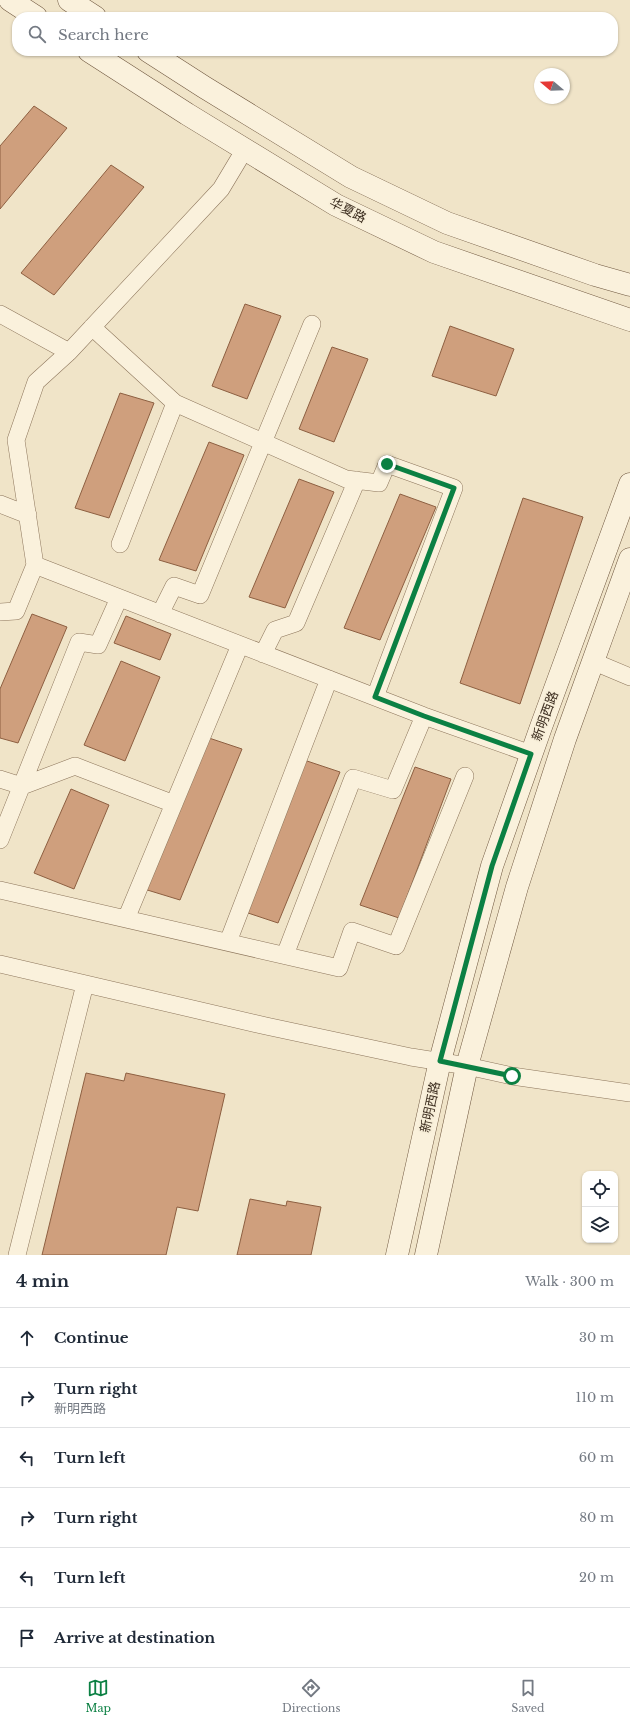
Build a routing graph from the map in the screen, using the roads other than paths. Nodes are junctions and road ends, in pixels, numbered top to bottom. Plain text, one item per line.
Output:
1 (10, 0) edge
2 (69, 0) edge
3 (28, 12) edge
4 (87, 12) edge
5 (97, 56) edge
6 (156, 56) edge
7 (245, 148) junction
8 (630, 285) edge
9 (0, 314) edge
10 (630, 320) edge
11 (312, 324) dead end
12 (92, 327) junction
13 (69, 352) junction
14 (175, 403) junction
15 (357, 480) junction
16 (630, 484) edge
17 (0, 504) edge
18 (28, 515) junction
19 (120, 544) dead end
20 (630, 559) edge
21 (35, 565) junction
22 (119, 598) junction
23 (0, 612) edge
24 (160, 614) junction
25 (240, 645) junction
26 (263, 654) junction
27 (592, 661) junction
28 (630, 677) edge
29 (329, 679) junction
30 (375, 697) junction
31 (424, 716) junction
32 (531, 754) junction
33 (465, 776) dead end
34 (0, 779) edge
35 (22, 786) junction
36 (174, 804) junction
37 (0, 840) edge
38 (0, 890) edge
39 (126, 919) junction
40 (228, 942) junction
41 (285, 955) junction
42 (0, 964) edge
43 (85, 984) junction
44 (440, 1061) junction
45 (467, 1066) junction
46 (630, 1093) edge
47 (17, 1255) edge
48 (397, 1255) edge
49 (426, 1255) edge

1 - 3 street
2 - 4 street
5 - 7 street, 华夏路
6 - 8 street
7 - 10 street, 华夏路
7 - 12 street
9 - 13 street
11 - 24 street
12 - 13 street
12 - 14 street
13 - 18 street
14 - 15 street
14 - 19 street
15 - 26 street
15 - 30 street
16 - 32 street, 新明西路
17 - 18 street
18 - 21 street
20 - 27 street, 新明西路
21 - 22 street
21 - 23 street
22 - 24 street
22 - 35 street
24 - 25 street
25 - 26 street
25 - 36 street
26 - 29 street
27 - 28 street
27 - 45 street, 新明西路
29 - 30 street
29 - 40 street
30 - 31 street
31 - 32 street
31 - 41 street
32 - 44 street, 新明西路
33 - 41 street
34 - 35 street
35 - 36 street
35 - 37 street
36 - 39 street
38 - 39 street
39 - 40 street
40 - 41 street
42 - 43 street
43 - 44 street
43 - 47 street
44 - 45 street
44 - 48 street, 新明西路
45 - 46 street
45 - 49 street, 新明西路

